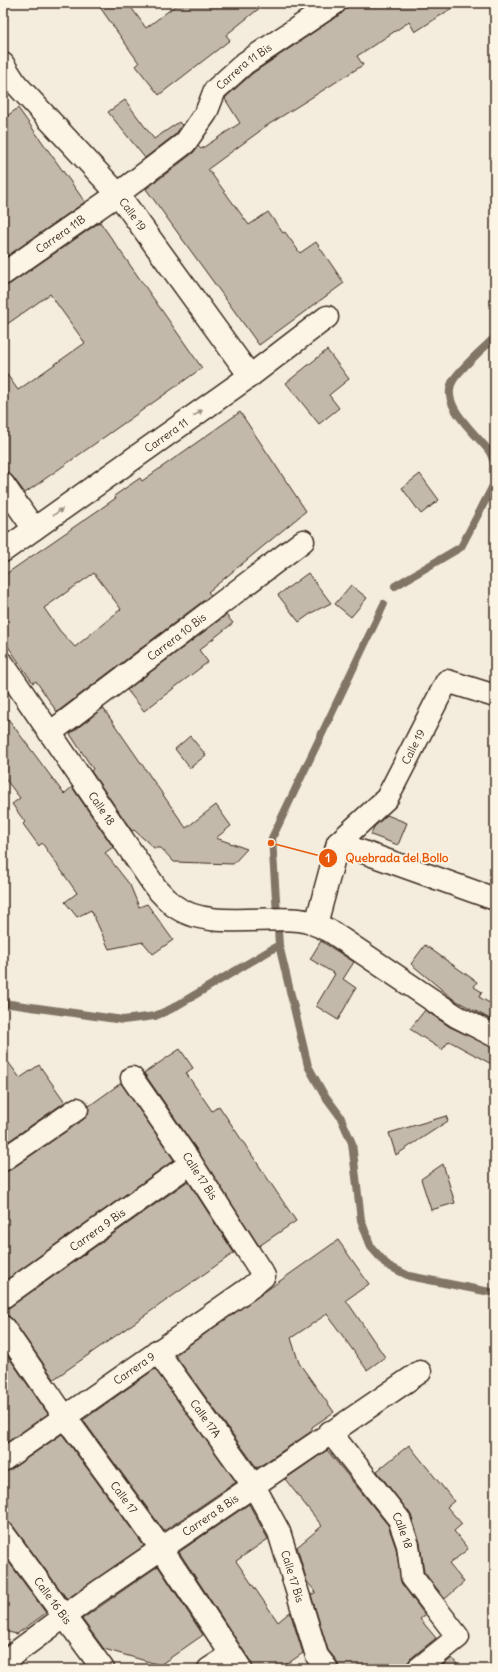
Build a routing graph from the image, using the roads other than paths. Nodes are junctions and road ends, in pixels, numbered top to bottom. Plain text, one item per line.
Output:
1 (335, 3) edge
2 (3, 64) edge
3 (10, 88) edge
4 (118, 194) junction
5 (3, 274) edge
6 (327, 317) dead end
7 (250, 376) junction
8 (3, 484) edge
9 (34, 529) junction
10 (303, 541) dead end
11 (3, 551) edge
12 (3, 664) edge
13 (495, 696) edge
14 (50, 733) junction
15 (338, 843) junction
16 (495, 899) edge
17 (307, 922) junction
18 (495, 1036) edge
19 (132, 1078) dead end
20 (77, 1109) dead end
21 (3, 1160) edge
22 (192, 1163) junction
23 (264, 1276) joint
24 (3, 1297) edge
25 (3, 1328) edge
26 (157, 1352) junction
27 (420, 1372) dead end
28 (65, 1417) junction
29 (330, 1432) junction
30 (3, 1460) edge
31 (254, 1486) junction
32 (3, 1533) edge
33 (161, 1548) junction
34 (65, 1616) junction
35 (3, 1662) edge
36 (236, 1662) edge
37 (103, 1669) edge
38 (209, 1669) edge
39 (327, 1669) edge
40 (418, 1669) edge

1 - 4 street, Carrera 11 Bis
2 - 3 street, Calle 19
3 - 4 street, Calle 19
4 - 5 street, Carrera 11B
4 - 7 street, Calle 19
6 - 7 street, Carrera 11
9 -> 7 street, Carrera 11
8 - 9 street
9 - 11 street, Carrera 11
10 - 14 street, Carrera 10 Bis
12 - 14 street, Calle 18
13 - 15 street, Calle 19
14 - 17 street, Calle 18
15 - 16 street
15 - 17 street
17 - 18 street
19 - 22 street, Calle 17 Bis
20 - 21 street
22 - 23 street, Calle 17 Bis
22 - 24 street, Carrera 9 Bis
23 - 26 street, Carrera 9
25 - 28 street, Calle 17
26 - 28 street, Carrera 9
26 - 31 street, Calle 17A
27 - 29 street, Carrera 8 Bis
28 - 30 street, Carrera 9
28 - 33 street, Calle 17
29 - 31 street, Carrera 8 Bis
29 - 40 street, Calle 18
31 - 33 street, Carrera 8 Bis
31 - 39 street, Calle 17 Bis
32 - 34 street, Calle 16 Bis
33 - 34 street, Carrera 8 Bis
33 - 36 street, Calle 17
34 - 35 street, Carrera 8 Bis
34 - 37 street, Calle 16 Bis
36 - 38 street

